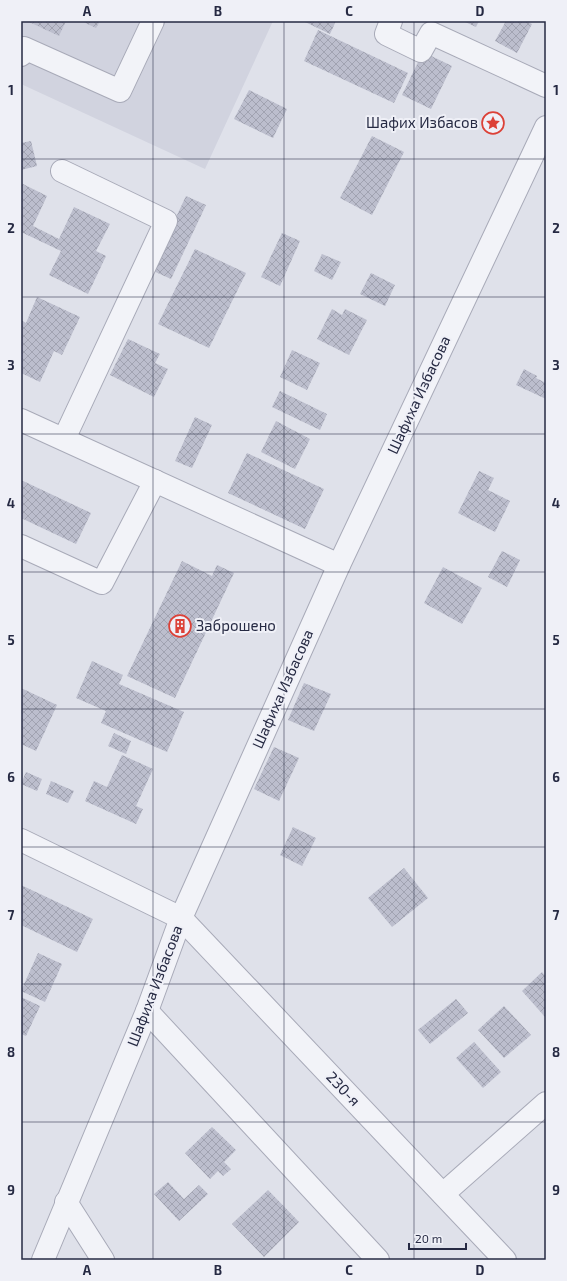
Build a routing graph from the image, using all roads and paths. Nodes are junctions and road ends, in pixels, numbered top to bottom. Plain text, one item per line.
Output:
1 (153, 21) edge
2 (391, 21) edge
3 (434, 27) edge
4 (21, 55) edge
5 (546, 86) edge
6 (546, 127) edge
7 (62, 171) dead end
8 (21, 420) edge
9 (64, 439) junction
10 (156, 481) junction
11 (21, 546) edge
12 (339, 564) junction
13 (21, 840) edge
14 (181, 918) junction
15 (147, 1011) junction
16 (546, 1103) edge
17 (443, 1194) junction
18 (66, 1202) junction
19 (43, 1260) edge
20 (103, 1260) edge
21 (378, 1260) edge
22 (505, 1260) edge

1 - 4 street
2 - 3 street
3 - 5 street
6 - 12 street, Шафиха Избасова
7 - 9 street
8 - 9 street
9 - 10 street
10 - 11 street
10 - 12 street
12 - 14 street, Шафиха Избасова
13 - 14 street
14 - 15 street, Шафиха Избасова
14 - 17 street, 230-я
15 - 18 street, Шафиха Избасова
15 - 21 street
16 - 17 street
17 - 22 street, 230-я
18 - 19 street, Шафиха Избасова
18 - 20 street

